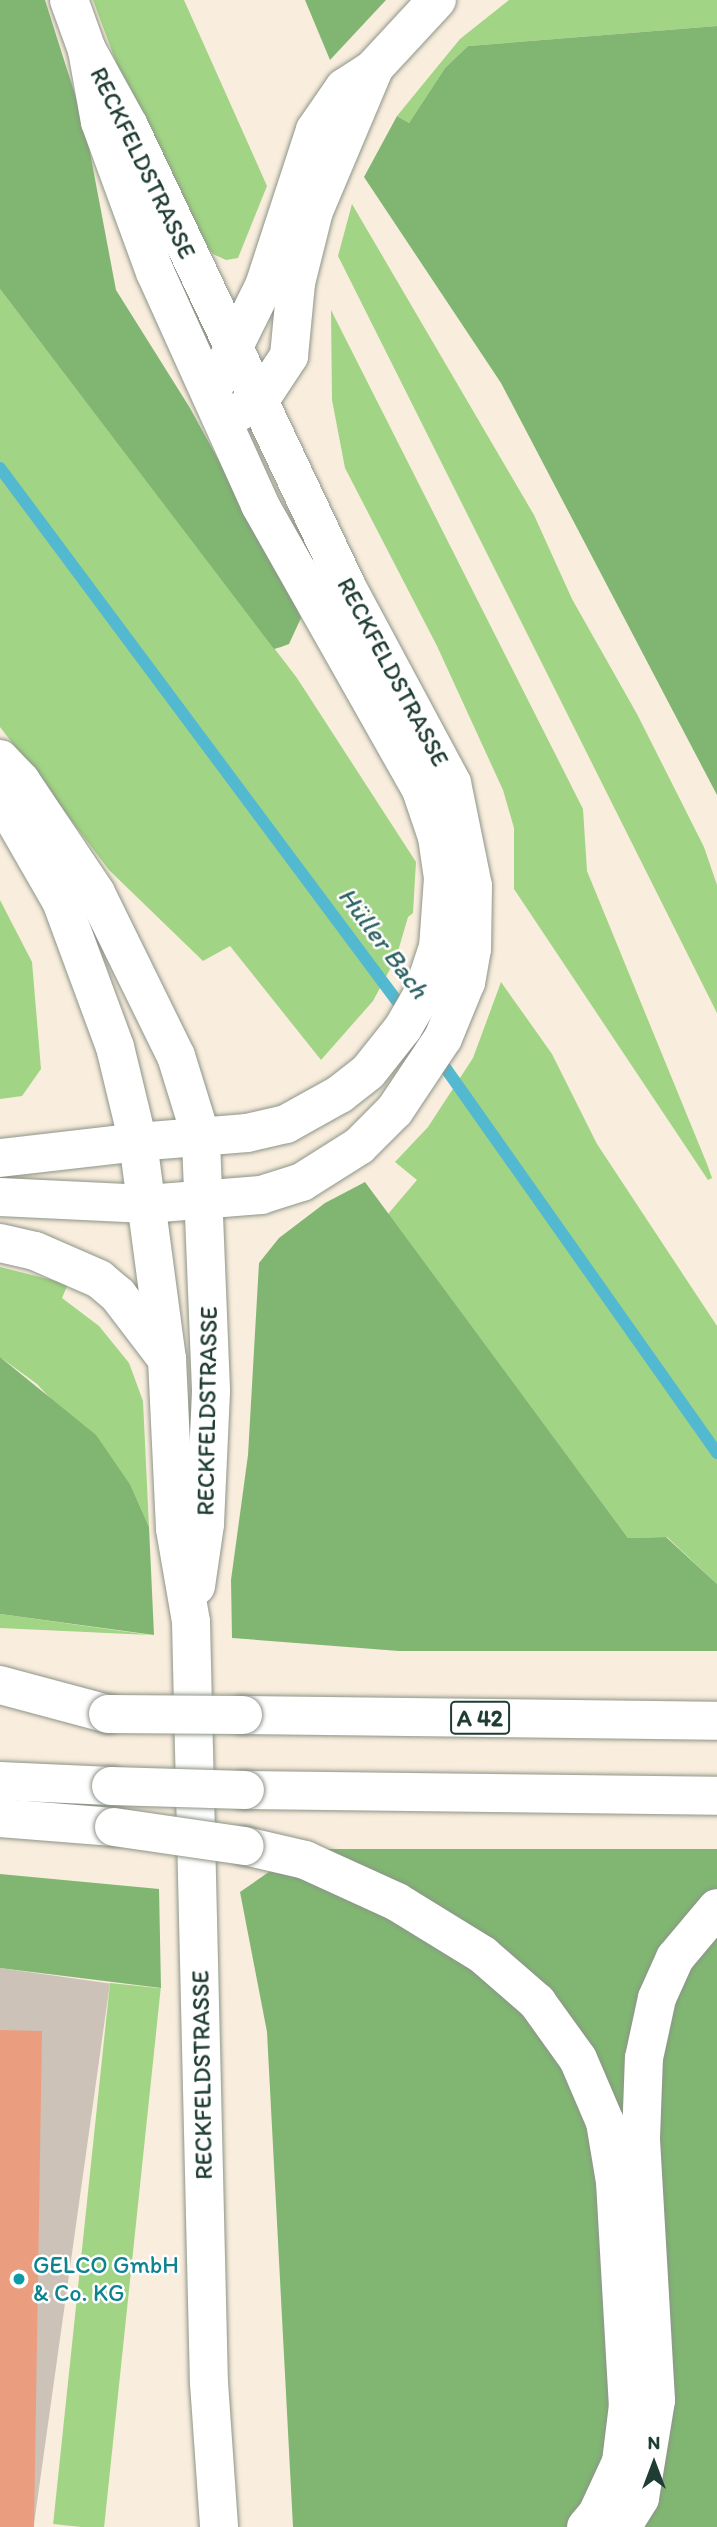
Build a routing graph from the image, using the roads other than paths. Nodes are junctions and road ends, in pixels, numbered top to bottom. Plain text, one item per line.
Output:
1 (69, 0) edge
2 (437, 0) edge
3 (87, 50) junction
4 (373, 69) junction
5 (232, 348) junction
6 (260, 401) junction
7 (218, 405) junction
8 (0, 759) edge
9 (0, 795) edge
10 (201, 1137) junction
11 (138, 1142) junction
12 (0, 1158) edge
13 (0, 1197) edge
14 (205, 1200) junction
15 (147, 1204) junction
16 (0, 1243) edge
17 (167, 1359) junction
18 (191, 1622) junction
19 (0, 1685) edge
20 (0, 1707) edge
21 (108, 1714) junction
22 (717, 1721) edge
23 (0, 1781) edge
24 (717, 1796) edge
25 (0, 1818) edge
26 (717, 1909) edge
27 (219, 2527) edge
28 (586, 2527) edge
29 (622, 2527) edge

1 - 3 main road, RECKFELDSTRASSE
2 - 4 main road
3 - 5 main road, RECKFELDSTRASSE
3 - 7 main road, RECKFELDSTRASSE
4 - 5 main road
4 - 6 main road
5 - 6 main road, RECKFELDSTRASSE
5 - 7 main road
6 - 7 main road
6 - 14 main road, RECKFELDSTRASSE
7 - 10 main road, RECKFELDSTRASSE
8 - 10 main road, RECKFELDSTRASSE
9 - 11 main road, RECKFELDSTRASSE
10 - 11 main road, RECKFELDSTRASSE
10 - 14 main road, RECKFELDSTRASSE
11 - 12 main road
11 - 15 main road, RECKFELDSTRASSE
13 - 15 main road
14 - 15 main road, RECKFELDSTRASSE
14 - 18 main road, RECKFELDSTRASSE
15 - 17 main road, RECKFELDSTRASSE
16 - 17 main road
17 - 18 main road, RECKFELDSTRASSE
18 - 27 main road, RECKFELDSTRASSE
19 - 21 main road
20 - 21 main road, A 42
21 - 22 main road, A 42, bridge
23 - 24 main road, bridge
25 - 28 main road, bridge
26 - 29 main road

